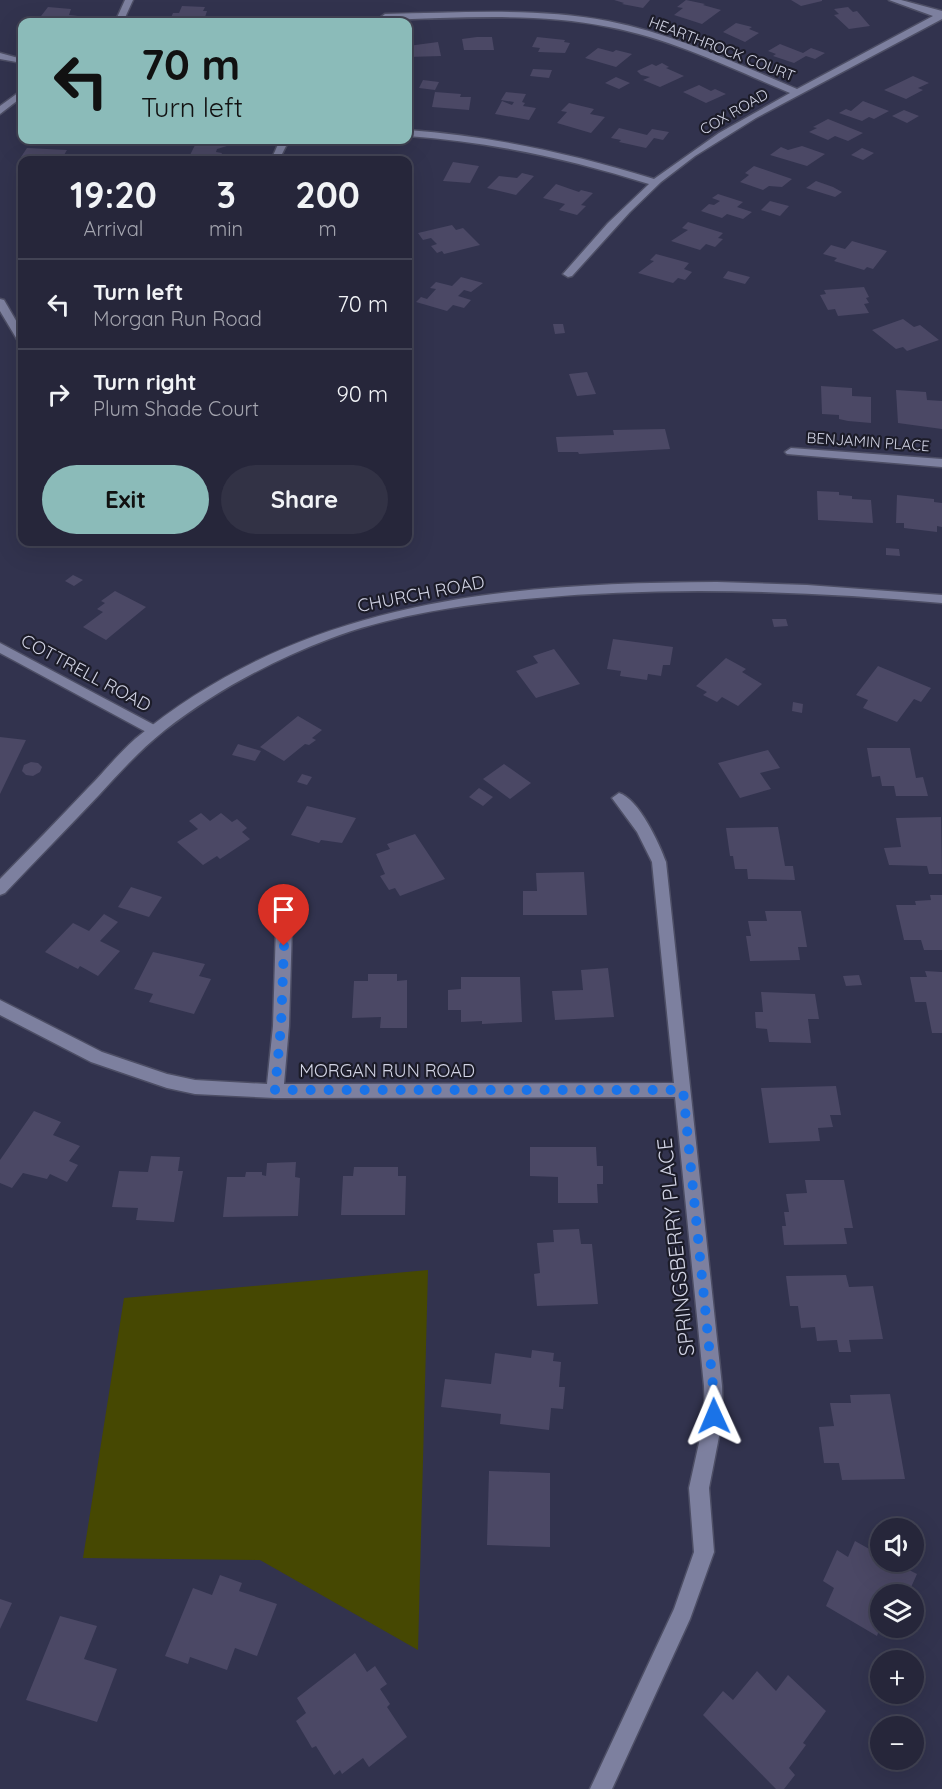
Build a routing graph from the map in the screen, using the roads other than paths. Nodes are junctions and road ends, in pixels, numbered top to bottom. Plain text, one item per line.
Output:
1 (129, 0) edge
2 (893, 0) edge
3 (941, 15) edge
4 (385, 17) dead end
5 (121, 18) edge
6 (0, 56) edge
7 (18, 60) edge
8 (798, 93) junction
9 (18, 96) edge
10 (0, 111) edge
11 (412, 133) edge
12 (657, 183) junction
13 (568, 274) dead end
14 (0, 302) edge
15 (18, 332) edge
16 (791, 452) dead end
17 (942, 463) edge
18 (942, 599) edge
19 (0, 647) edge
20 (155, 731) junction
21 (619, 798) dead end
22 (0, 889) edge
23 (285, 926) dead end
24 (0, 1007) edge
25 (275, 1090) junction
26 (683, 1090) junction
27 (601, 1789) edge

1 - 5 street
2 - 3 street
3 - 8 street, COX ROAD
4 - 8 street, HEARTHROCK COURT
6 - 7 street
8 - 12 street, COX ROAD
9 - 10 street
11 - 12 street
12 - 13 street, COX ROAD
14 - 15 street
16 - 17 street, BENJAMIN PLACE
18 - 20 street, CHURCH ROAD
19 - 20 street, COTTRELL ROAD
20 - 22 street, CHURCH ROAD
21 - 26 street, SPRINGSBERRY PLACE
23 - 25 street
24 - 25 street, MORGAN RUN ROAD
25 - 26 street, MORGAN RUN ROAD
26 - 27 street, SPRINGSBERRY PLACE

